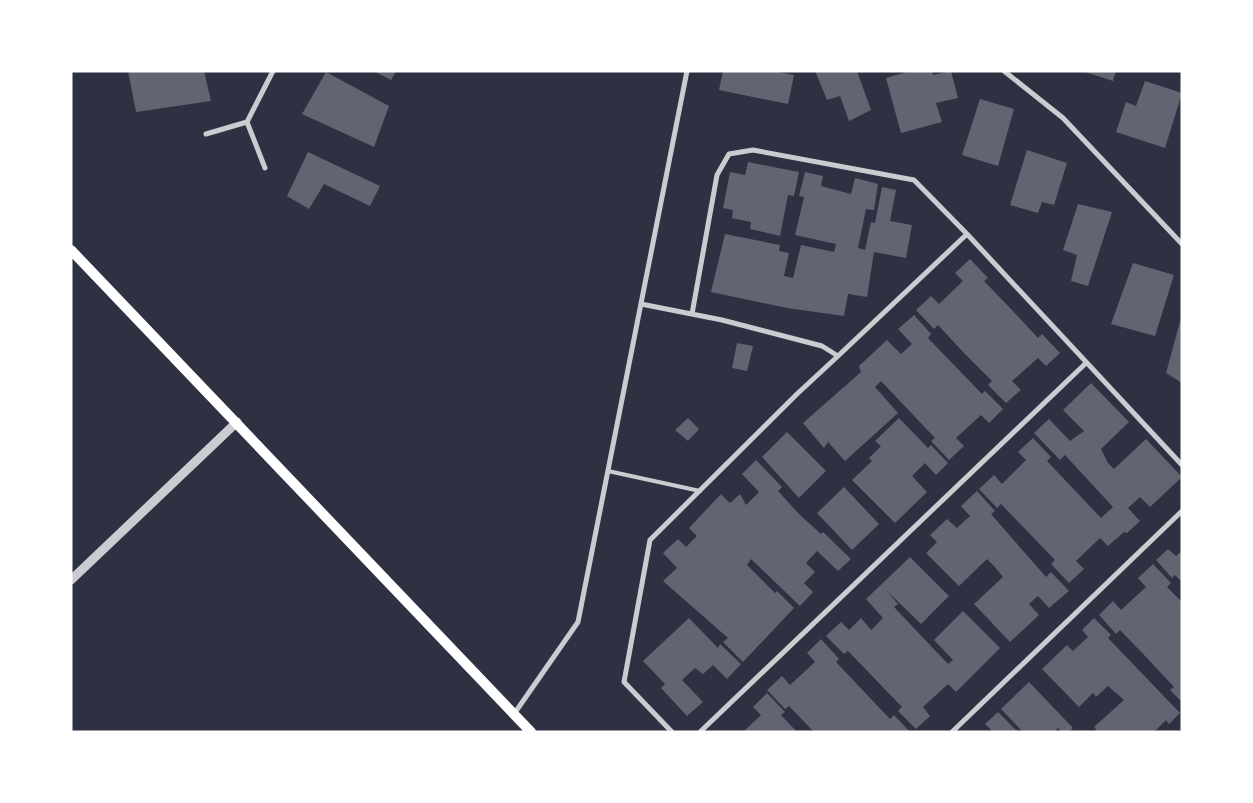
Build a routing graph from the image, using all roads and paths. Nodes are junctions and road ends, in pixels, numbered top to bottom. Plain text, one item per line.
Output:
1 (272, 71) edge
2 (687, 71) edge
3 (1004, 71) edge
4 (248, 122) junction
5 (206, 134) dead end
6 (265, 168) dead end
7 (967, 234) junction
8 (1182, 244) edge
9 (71, 250) edge
10 (641, 304) junction
11 (692, 314) junction
12 (838, 356) junction
13 (1086, 362) junction
14 (237, 422) junction
15 (1182, 465) edge
16 (608, 471) junction
17 (700, 491) junction
18 (1182, 511) edge
19 (71, 580) edge
20 (514, 714) junction
21 (531, 732) edge
22 (672, 732) edge
23 (700, 732) edge
24 (952, 732) edge

1 - 4 street
2 - 10 street
3 - 8 street
4 - 5 street
4 - 6 street
7 - 11 street
7 - 12 street
7 - 13 street
9 - 14 main road
10 - 11 street
10 - 16 street
11 - 12 street
12 - 17 street
13 - 15 street
13 - 23 street
14 - 19 street
14 - 20 main road
16 - 17 lane
16 - 20 street
17 - 22 street
18 - 24 street
20 - 21 main road

